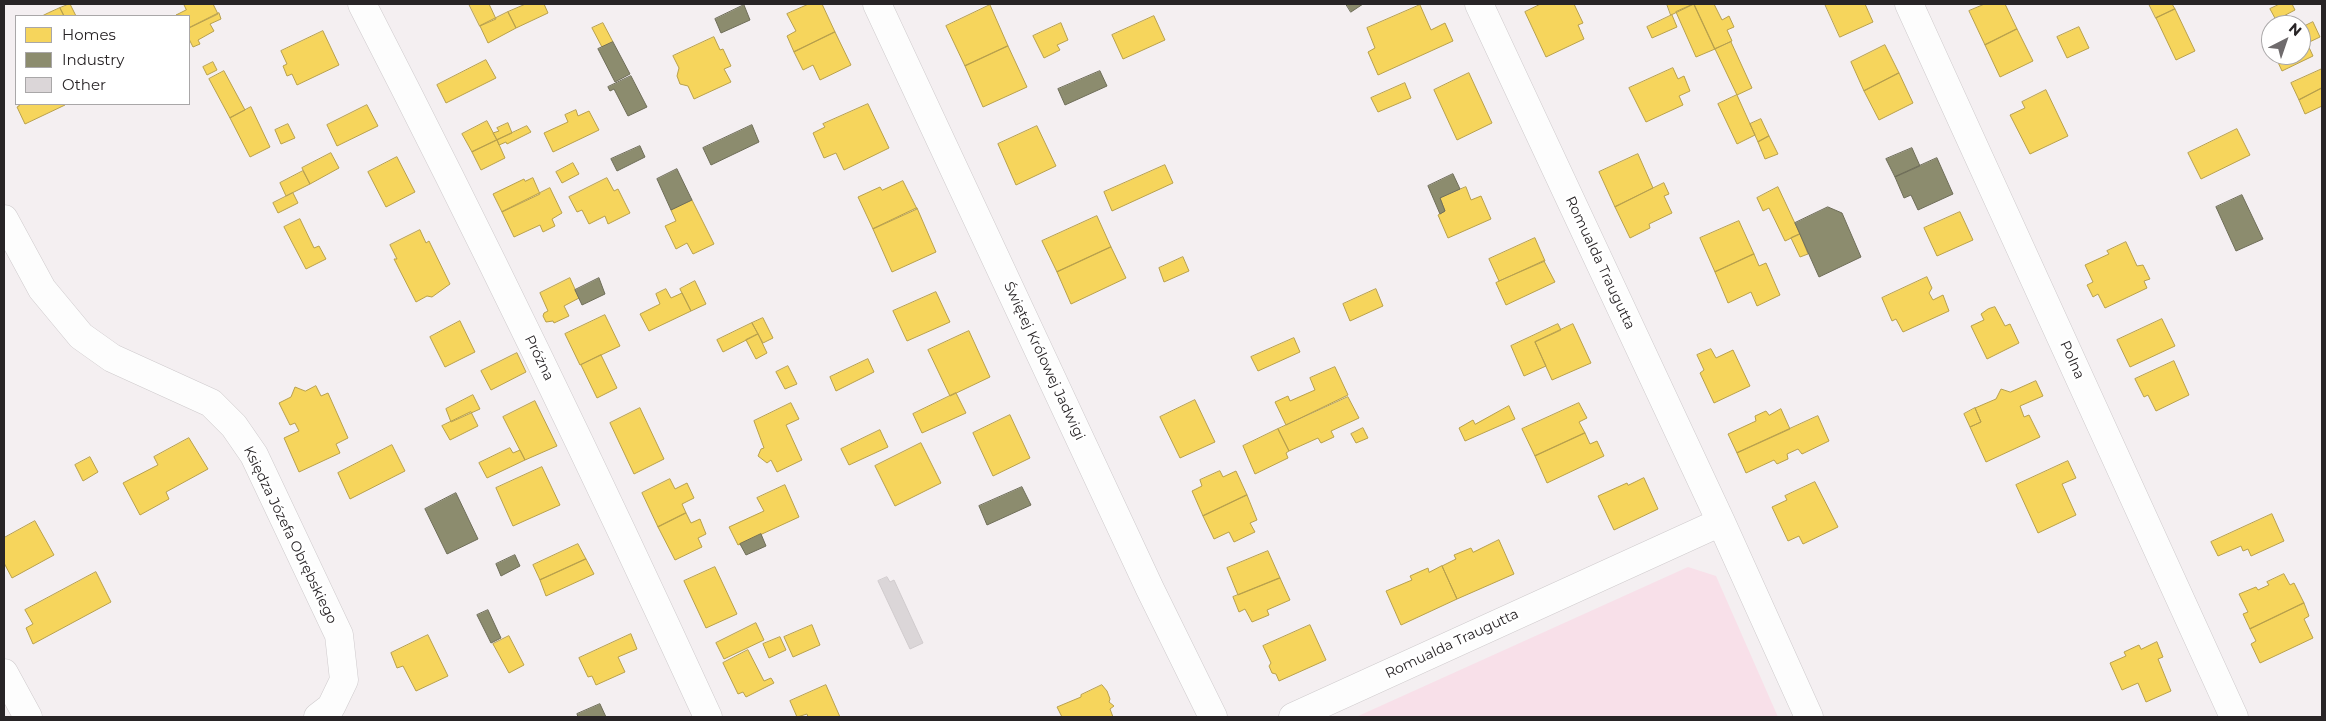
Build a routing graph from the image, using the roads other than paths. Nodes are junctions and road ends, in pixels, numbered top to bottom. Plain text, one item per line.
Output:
1 (362, 4) edge
2 (877, 4) edge
3 (1479, 4) edge
4 (1909, 4) edge
5 (4, 219) edge
6 (1720, 522) junction
7 (4, 673) edge
8 (28, 717) edge
9 (318, 717) edge
10 (708, 717) edge
11 (1214, 717) edge
12 (1293, 717) edge
13 (1809, 717) edge
14 (2234, 717) edge

1 - 10 street, Próżna
2 - 11 street, Świętej Królowej Jadwigi
3 - 6 street, Romualda Traugutta
4 - 14 street, Polna
5 - 9 street, Księdza Józefa Obrębskiego
6 - 12 street, Romualda Traugutta
6 - 13 street, Romualda Traugutta
7 - 8 street

